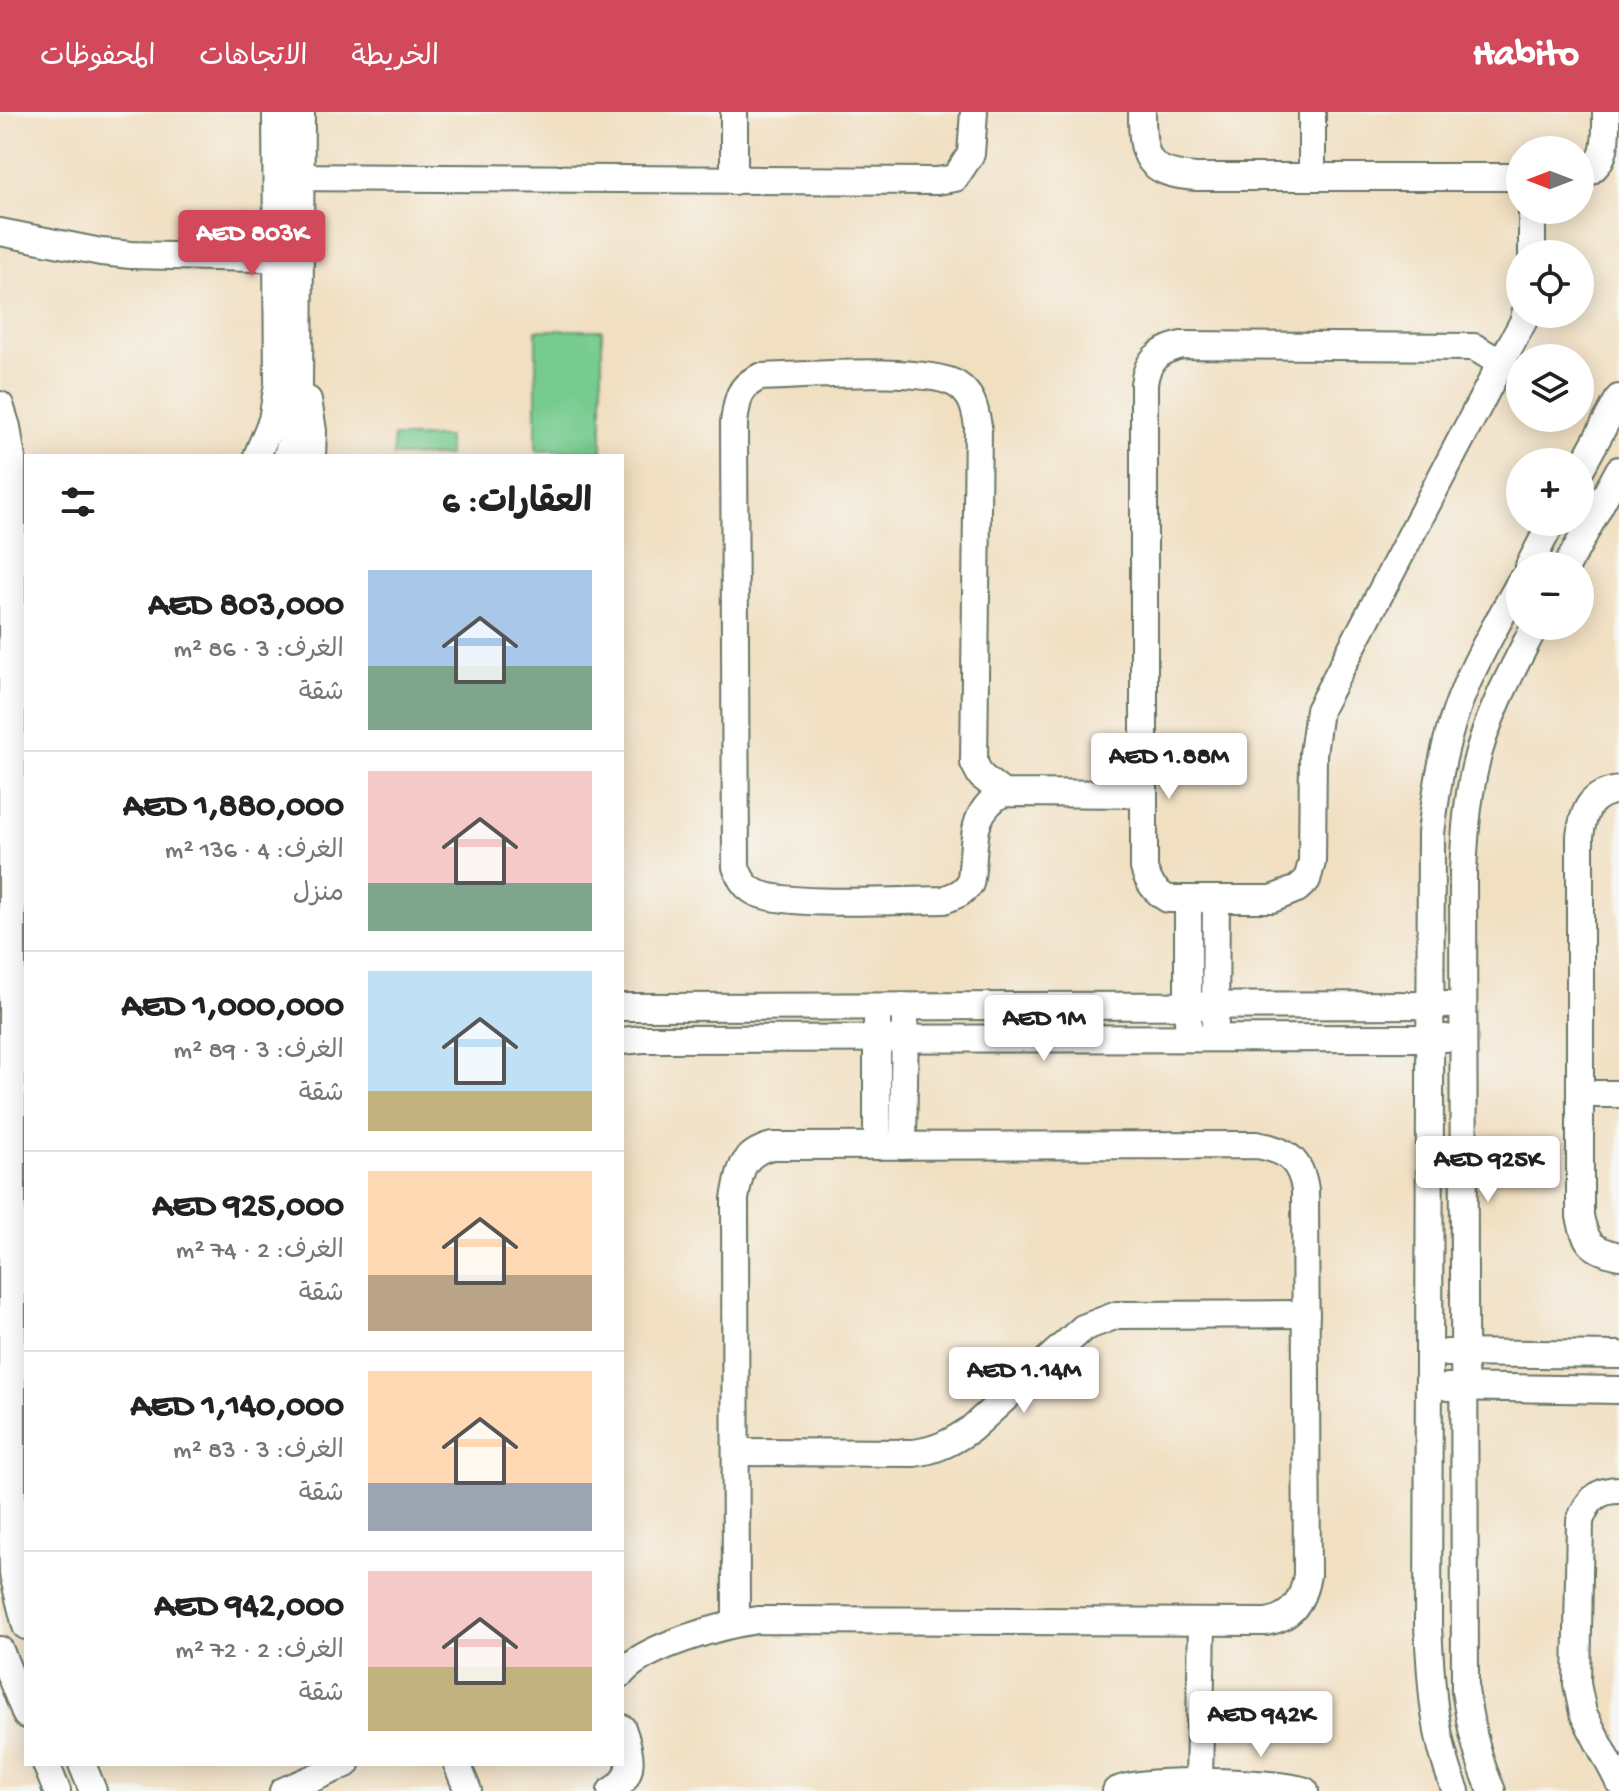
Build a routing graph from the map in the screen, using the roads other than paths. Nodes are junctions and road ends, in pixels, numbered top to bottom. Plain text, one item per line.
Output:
1 (276, 112) edge
2 (301, 112) edge
3 (734, 112) edge
4 (974, 112) edge
5 (1142, 112) edge
6 (1312, 112) edge
7 (1606, 112) edge
8 (1594, 169) edge
9 (289, 177) junction
10 (1312, 177) junction
11 (1506, 177) edge
12 (734, 181) junction
13 (0, 232) edge
14 (289, 259) junction
15 (1518, 328) edge
16 (1501, 363) junction
17 (300, 373) junction
18 (1617, 404) edge
19 (0, 405) edge
20 (1610, 434) edge
21 (1594, 453) edge
22 (258, 454) edge
23 (288, 454) edge
24 (312, 454) edge
25 (1619, 470) edge
26 (13, 516) edge
27 (1575, 552) edge
28 (19, 600) edge
29 (1506, 609) edge
30 (1528, 640) edge
31 (13, 715) edge
32 (1619, 790) edge
33 (1003, 793) junction
34 (1144, 794) junction
35 (1188, 899) junction
36 (1216, 899) junction
37 (1188, 1005) junction
38 (1215, 1005) junction
39 (1429, 1005) junction
40 (1463, 1005) junction
41 (877, 1006) junction
42 (905, 1006) junction
43 (624, 1007) edge
44 (877, 1038) junction
45 (905, 1038) junction
46 (1188, 1038) junction
47 (1214, 1038) junction
48 (1429, 1038) junction
49 (1463, 1038) junction
50 (624, 1041) edge
51 (1580, 1094) junction
52 (1619, 1094) edge
53 (890, 1146) junction
54 (1619, 1256) edge
55 (1306, 1314) junction
56 (1428, 1353) junction
57 (1463, 1353) junction
58 (1619, 1355) edge
59 (13, 1376) edge
60 (1428, 1387) junction
61 (1463, 1387) junction
62 (1619, 1390) edge
63 (736, 1452) junction
64 (1619, 1490) edge
65 (24, 1618) edge
66 (1202, 1622) junction
67 (736, 1623) junction
68 (0, 1650) edge
69 (624, 1671) edge
70 (24, 1710) edge
71 (624, 1733) edge
72 (47, 1766) edge
73 (83, 1766) edge
74 (341, 1766) edge
75 (458, 1766) edge
76 (1619, 1782) edge
77 (1199, 1783) junction
78 (57, 1791) edge
79 (93, 1791) edge
80 (283, 1791) edge
81 (468, 1791) edge
82 (611, 1791) edge
83 (1116, 1791) edge
84 (1305, 1791) edge
85 (1456, 1791) edge
86 (1492, 1791) edge

1 - 9 street
2 - 9 street
3 - 12 street
4 - 12 street
5 - 10 street
6 - 10 street
7 - 8 street
9 - 12 street
9 - 14 street
10 - 11 street
13 - 14 street
14 - 17 street
14 - 22 street
15 - 16 street
16 - 34 street
16 - 36 street
17 - 23 street
17 - 24 street
18 - 20 street
19 - 26 street
20 - 21 street
25 - 27 street
26 - 28 street
28 - 31 street
29 - 39 street
30 - 40 street
31 - 59 street
32 - 51 street
33 - 33 street
33 - 34 street
34 - 35 street
35 - 36 street
35 - 37 street
36 - 38 street
37 - 38 street
37 - 42 street
37 - 46 street
38 - 39 street
38 - 47 street
39 - 40 street
39 - 48 street
40 - 49 street
41 - 42 street
41 - 43 street
41 - 44 street
42 - 45 street
44 - 45 street
44 - 50 street
44 - 53 street
45 - 46 street
45 - 53 street
46 - 47 street
47 - 48 street
48 - 49 street
48 - 56 street
49 - 57 street
51 - 52 street
51 - 54 street
53 - 55 street
53 - 63 street
55 - 63 street
55 - 66 street
56 - 57 street
56 - 60 street
57 - 58 street
57 - 61 street
59 - 65 street
60 - 61 street
60 - 85 street
61 - 62 street
61 - 86 street
63 - 67 street
64 - 76 street
66 - 67 street
66 - 77 street
67 - 69 street
68 - 70 street
71 - 82 street
72 - 78 street
73 - 79 street
74 - 80 street
75 - 81 street
77 - 83 street
77 - 84 street

